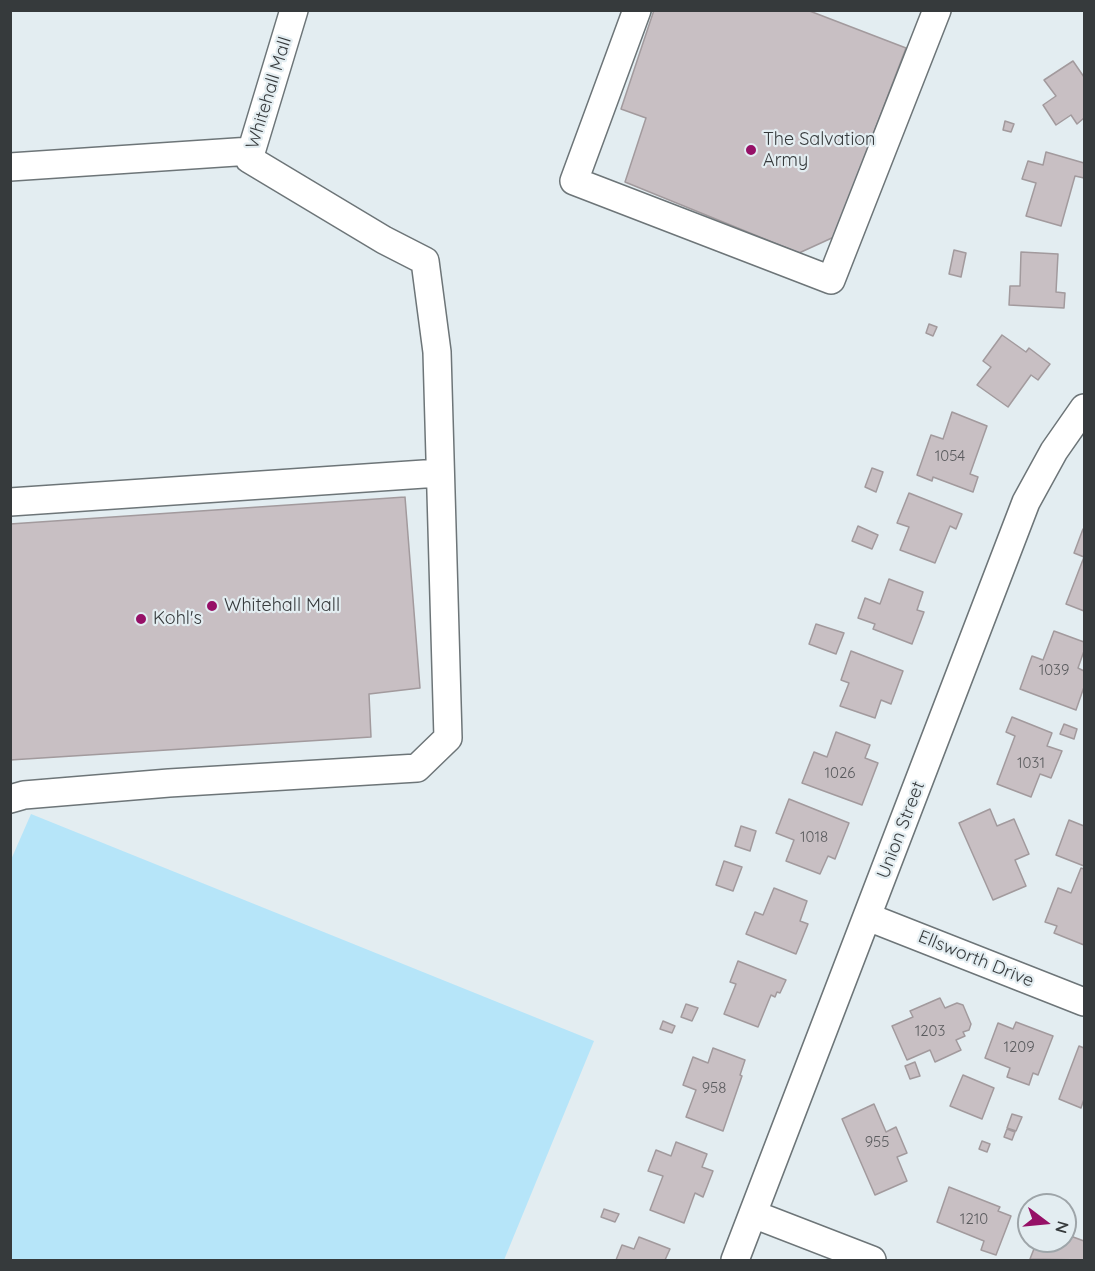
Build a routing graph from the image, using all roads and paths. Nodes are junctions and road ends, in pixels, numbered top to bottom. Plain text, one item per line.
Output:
1 (294, 10) edge
2 (637, 10) edge
3 (932, 12) edge
4 (251, 151) junction
5 (10, 167) edge
6 (1084, 408) edge
7 (439, 473) junction
8 (10, 502) edge
9 (10, 799) edge
10 (868, 917) junction
11 (1084, 1002) edge
12 (753, 1214) junction
13 (735, 1260) edge
14 (872, 1260) edge

1 - 4 street, Whitehall Mall
2 - 3 street
4 - 5 street
4 - 7 street, Whitehall Mall
6 - 10 street, Union Street
7 - 8 street
7 - 9 street, Whitehall Mall
10 - 11 street, Ellsworth Drive
10 - 12 street, Union Street
12 - 13 street, Union Street
12 - 14 street

